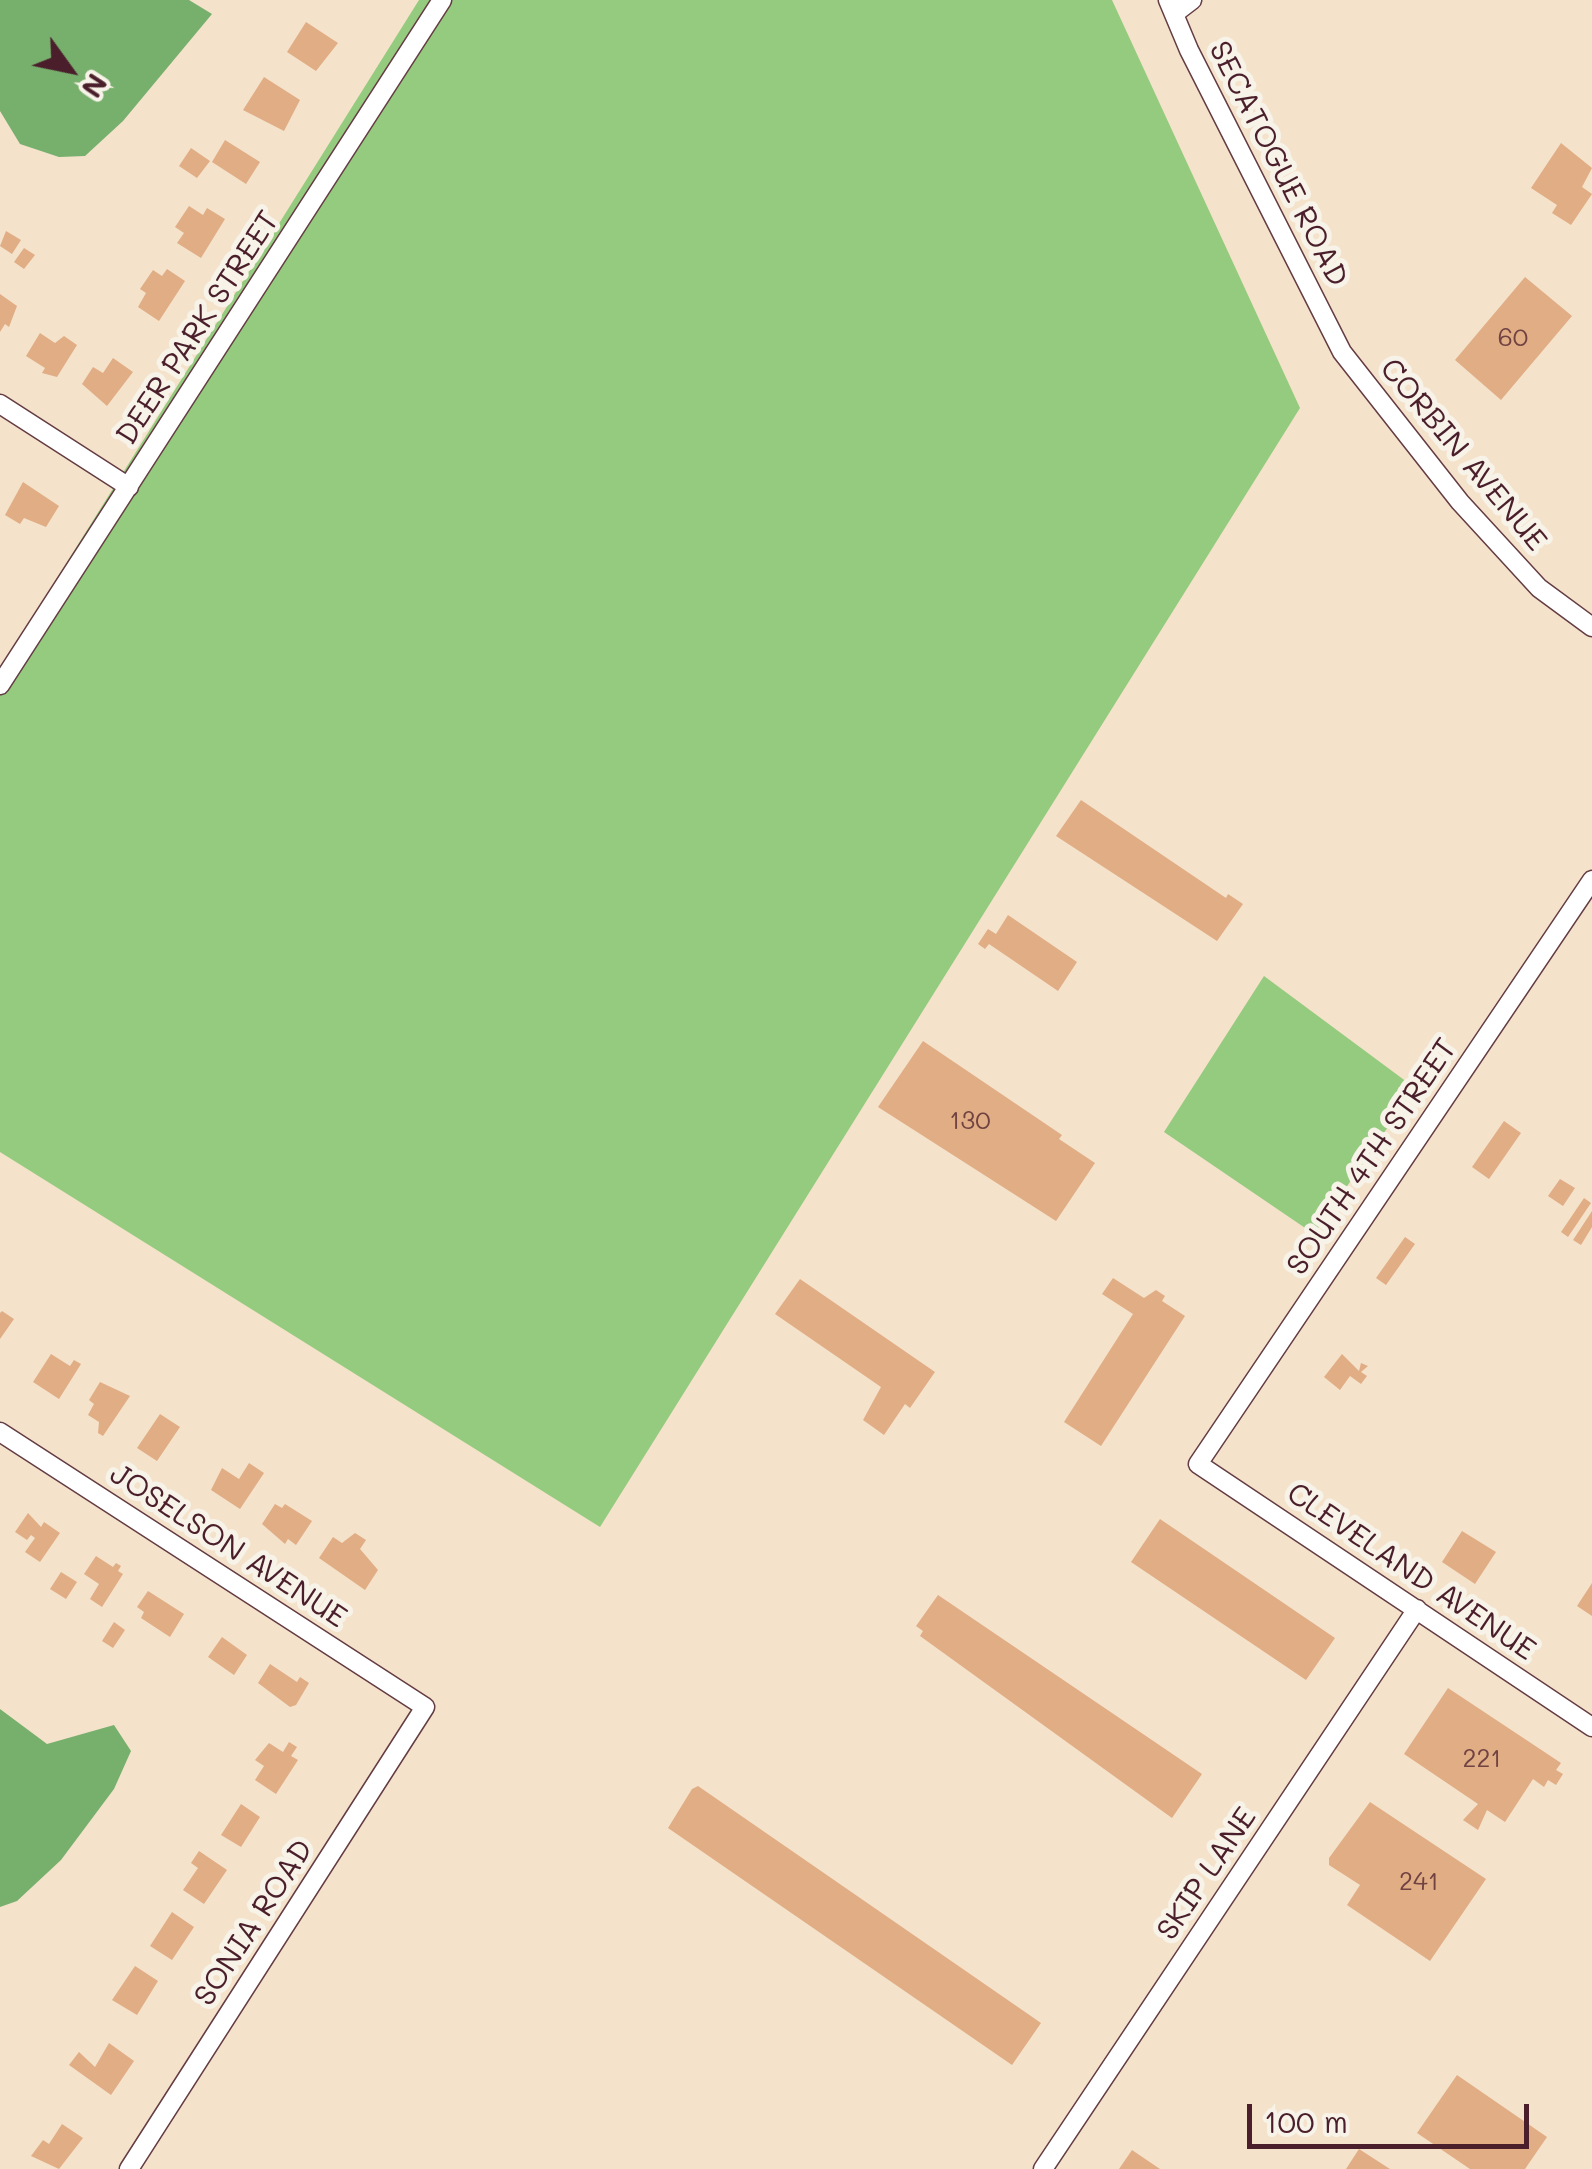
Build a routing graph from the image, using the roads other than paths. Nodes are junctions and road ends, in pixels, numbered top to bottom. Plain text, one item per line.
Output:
1 (442, 0) edge
2 (1192, 0) edge
3 (1172, 6) edge
4 (1342, 352) joint
5 (0, 404) edge
6 (128, 487) junction
7 (1592, 627) edge
8 (0, 686) edge
9 (1592, 880) edge
10 (0, 1432) edge
11 (1198, 1464) joint
12 (1418, 1609) junction
13 (426, 1707) joint
14 (1592, 1727) edge
15 (129, 2169) edge
16 (1043, 2169) edge

1 - 6 street, DEER PARK STREET
2 - 3 street
3 - 4 street, SECATOGUE ROAD
4 - 7 street, CORBIN AVENUE
5 - 6 street
6 - 8 street, DEER PARK STREET
9 - 11 street, SOUTH 4TH STREET
10 - 13 street, JOSELSON AVENUE
11 - 12 street, CLEVELAND AVENUE
12 - 14 street, CLEVELAND AVENUE
12 - 16 street, SKIP LANE
13 - 15 street, SONIA ROAD

